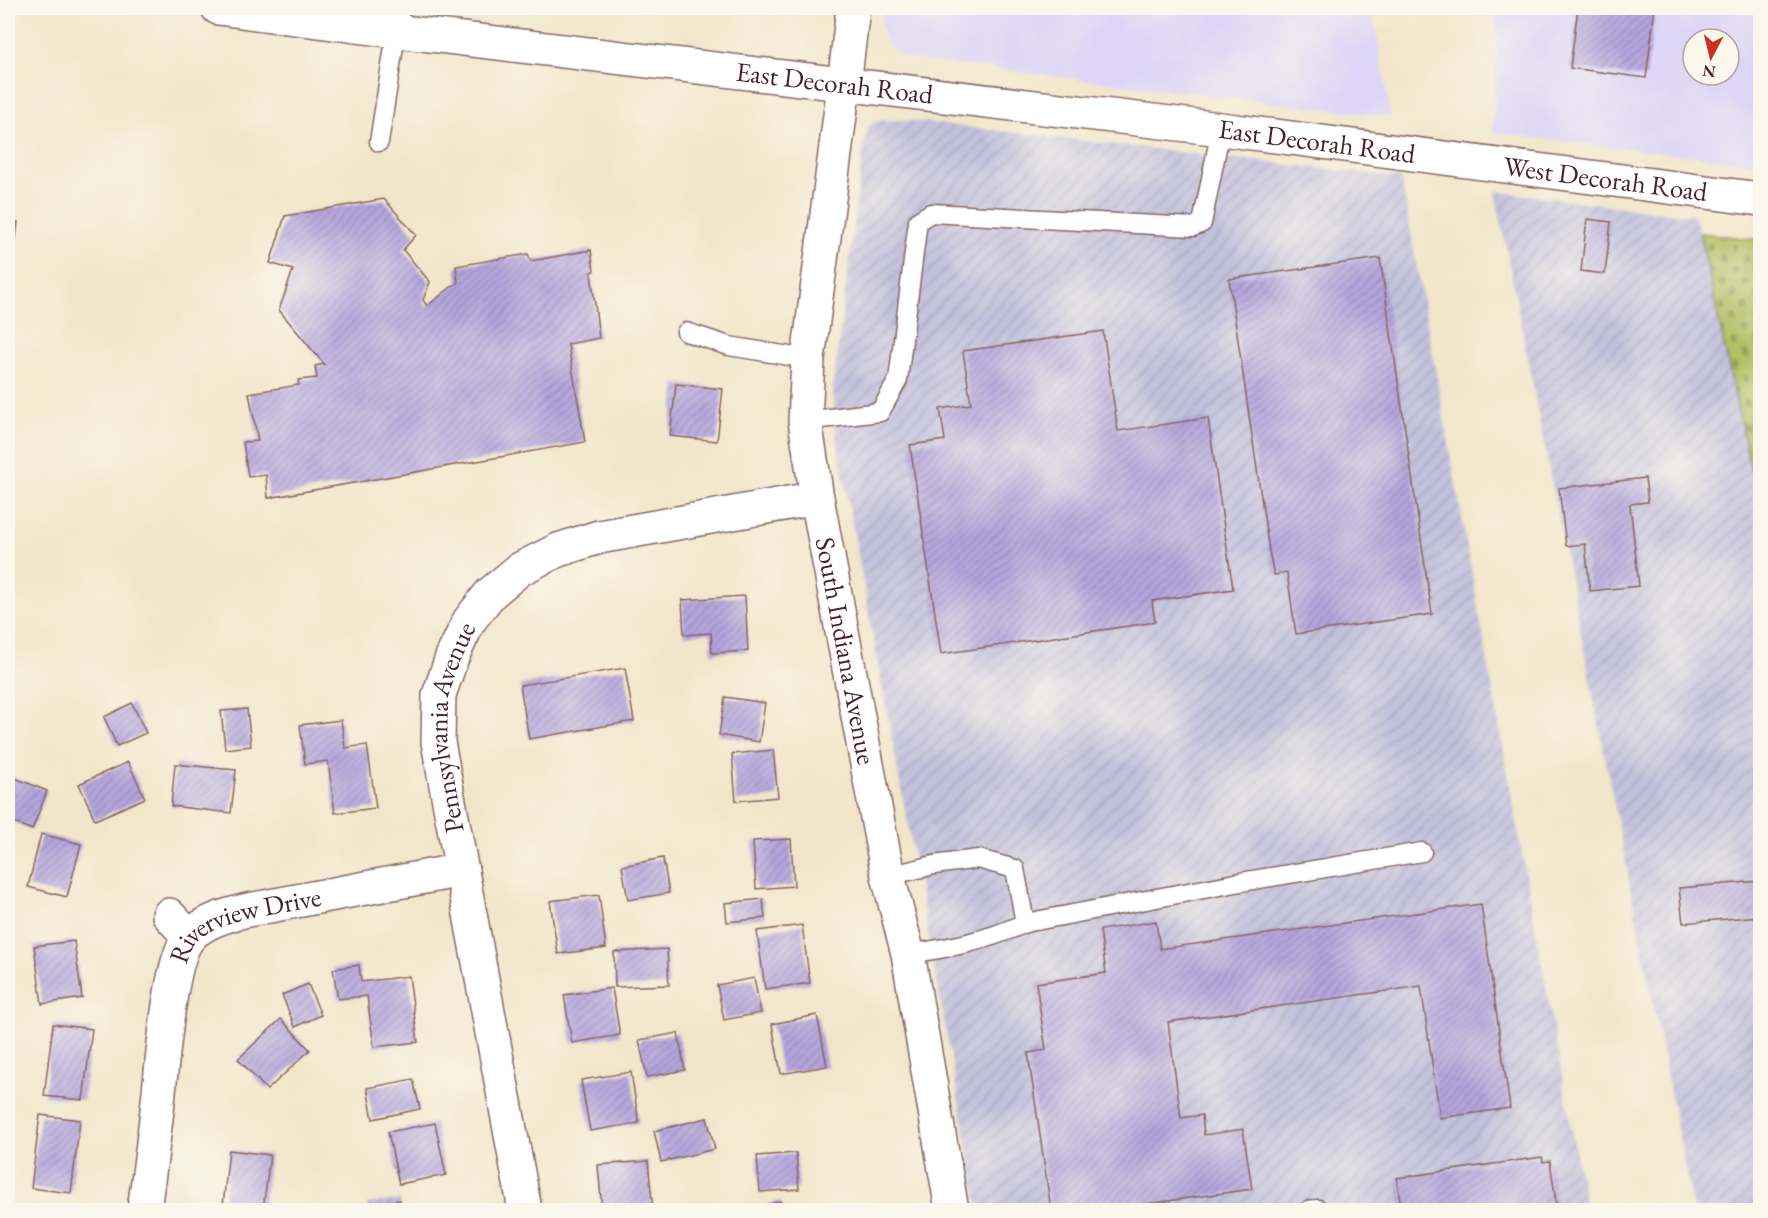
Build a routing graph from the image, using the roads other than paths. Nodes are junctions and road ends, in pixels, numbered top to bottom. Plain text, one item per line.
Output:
1 (218, 8) edge
2 (853, 8) edge
3 (397, 19) edge
4 (844, 85) junction
5 (1221, 129) junction
6 (379, 142) dead end
7 (1452, 158) joint
8 (1761, 199) edge
9 (686, 332) dead end
10 (808, 359) junction
11 (805, 421) junction
12 (817, 498) junction
13 (1422, 852) dead end
14 (462, 870) junction
15 (888, 876) junction
16 (1026, 923) junction
17 (908, 954) junction
18 (144, 1210) edge
19 (525, 1210) edge
20 (952, 1210) edge
21 (1309, 1210) edge
22 (1318, 1210) edge

1 - 3 street, East Decorah Road
2 - 4 street, South Indiana Avenue
3 - 4 street, East Decorah Road
3 - 6 lane
4 - 5 street, East Decorah Road
4 - 10 street, South Indiana Avenue
5 - 7 street, East Decorah Road
5 - 11 lane
7 - 8 street, West Decorah Road
9 - 10 lane
10 - 11 street, South Indiana Avenue
11 - 12 street, South Indiana Avenue
12 - 14 street, Pennsylvania Avenue
12 - 15 street, South Indiana Avenue
13 - 16 lane
14 - 18 street, Riverview Drive
14 - 19 street, Pennsylvania Avenue
15 - 16 lane
15 - 17 street, South Indiana Avenue
16 - 17 lane
17 - 20 street, South Indiana Avenue
21 - 22 lane

